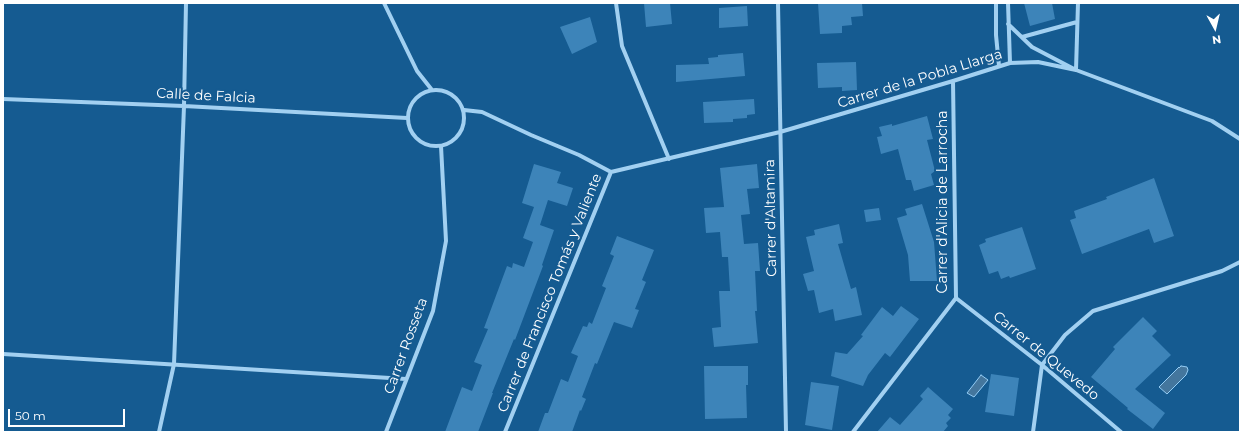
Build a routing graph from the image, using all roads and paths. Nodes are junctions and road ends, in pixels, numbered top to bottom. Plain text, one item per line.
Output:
1 (186, 3) edge
2 (384, 3) edge
3 (616, 3) edge
4 (778, 3) edge
5 (996, 3) edge
6 (1008, 3) edge
7 (1078, 3) edge
8 (1077, 22) junction
9 (1008, 24) junction
10 (1022, 37) junction
11 (1010, 63) junction
12 (1000, 66) junction
13 (1076, 70) junction
14 (953, 82) junction
15 (432, 90) junction
16 (3, 99) edge
17 (184, 106) junction
18 (464, 110) junction
19 (407, 118) junction
20 (780, 132) junction
21 (1240, 139) edge
22 (441, 146) junction
23 (669, 159) junction
24 (611, 172) junction
25 (1240, 262) edge
26 (956, 298) junction
27 (3, 354) edge
28 (174, 364) junction
29 (1042, 365) junction
30 (406, 380) junction
31 (159, 432) edge
32 (386, 432) edge
33 (505, 432) edge
34 (786, 432) edge
35 (853, 432) edge
36 (1033, 432) edge
37 (1121, 432) edge

1 - 17 street
2 - 15 street
3 - 23 street
4 - 20 street, Carrer d'Altamira
5 - 12 street
6 - 9 street
7 - 8 street
8 - 10 street
8 - 13 street
9 - 10 street
9 - 11 street
10 - 13 street
11 - 12 street, Carrer de la Pobla Llarga
11 - 13 street, Carrer de la Pobla Llarga
12 - 14 street, Carrer de la Pobla Llarga
13 - 21 street, Carrer de la Pobla Llarga
14 - 20 street, Carrer de la Pobla Llarga
14 - 26 street, Carrer d'Alicia de Larrocha
15 - 18 street
15 - 19 street
16 - 17 street, Calle de Falcia
17 - 19 street, Calle de Falcia
17 - 28 street
18 - 22 street
18 - 24 street
19 - 22 street
20 - 23 street, Carrer de la Pobla Llarga
20 - 34 street, Carrer d'Altamira
22 - 30 street, Carrer Rosseta
23 - 24 street, Carrer de Francisco Tomás y Valiente
24 - 33 street, Carrer de Francisco Tomás y Valiente
25 - 29 street
26 - 29 street, Carrer de Quevedo
26 - 35 street, Carrer d'Alicia de Larrocha
27 - 28 street
28 - 30 street
28 - 31 street
29 - 36 street
29 - 37 street, Carrer de Quevedo
30 - 32 street, Carrer Rosseta

